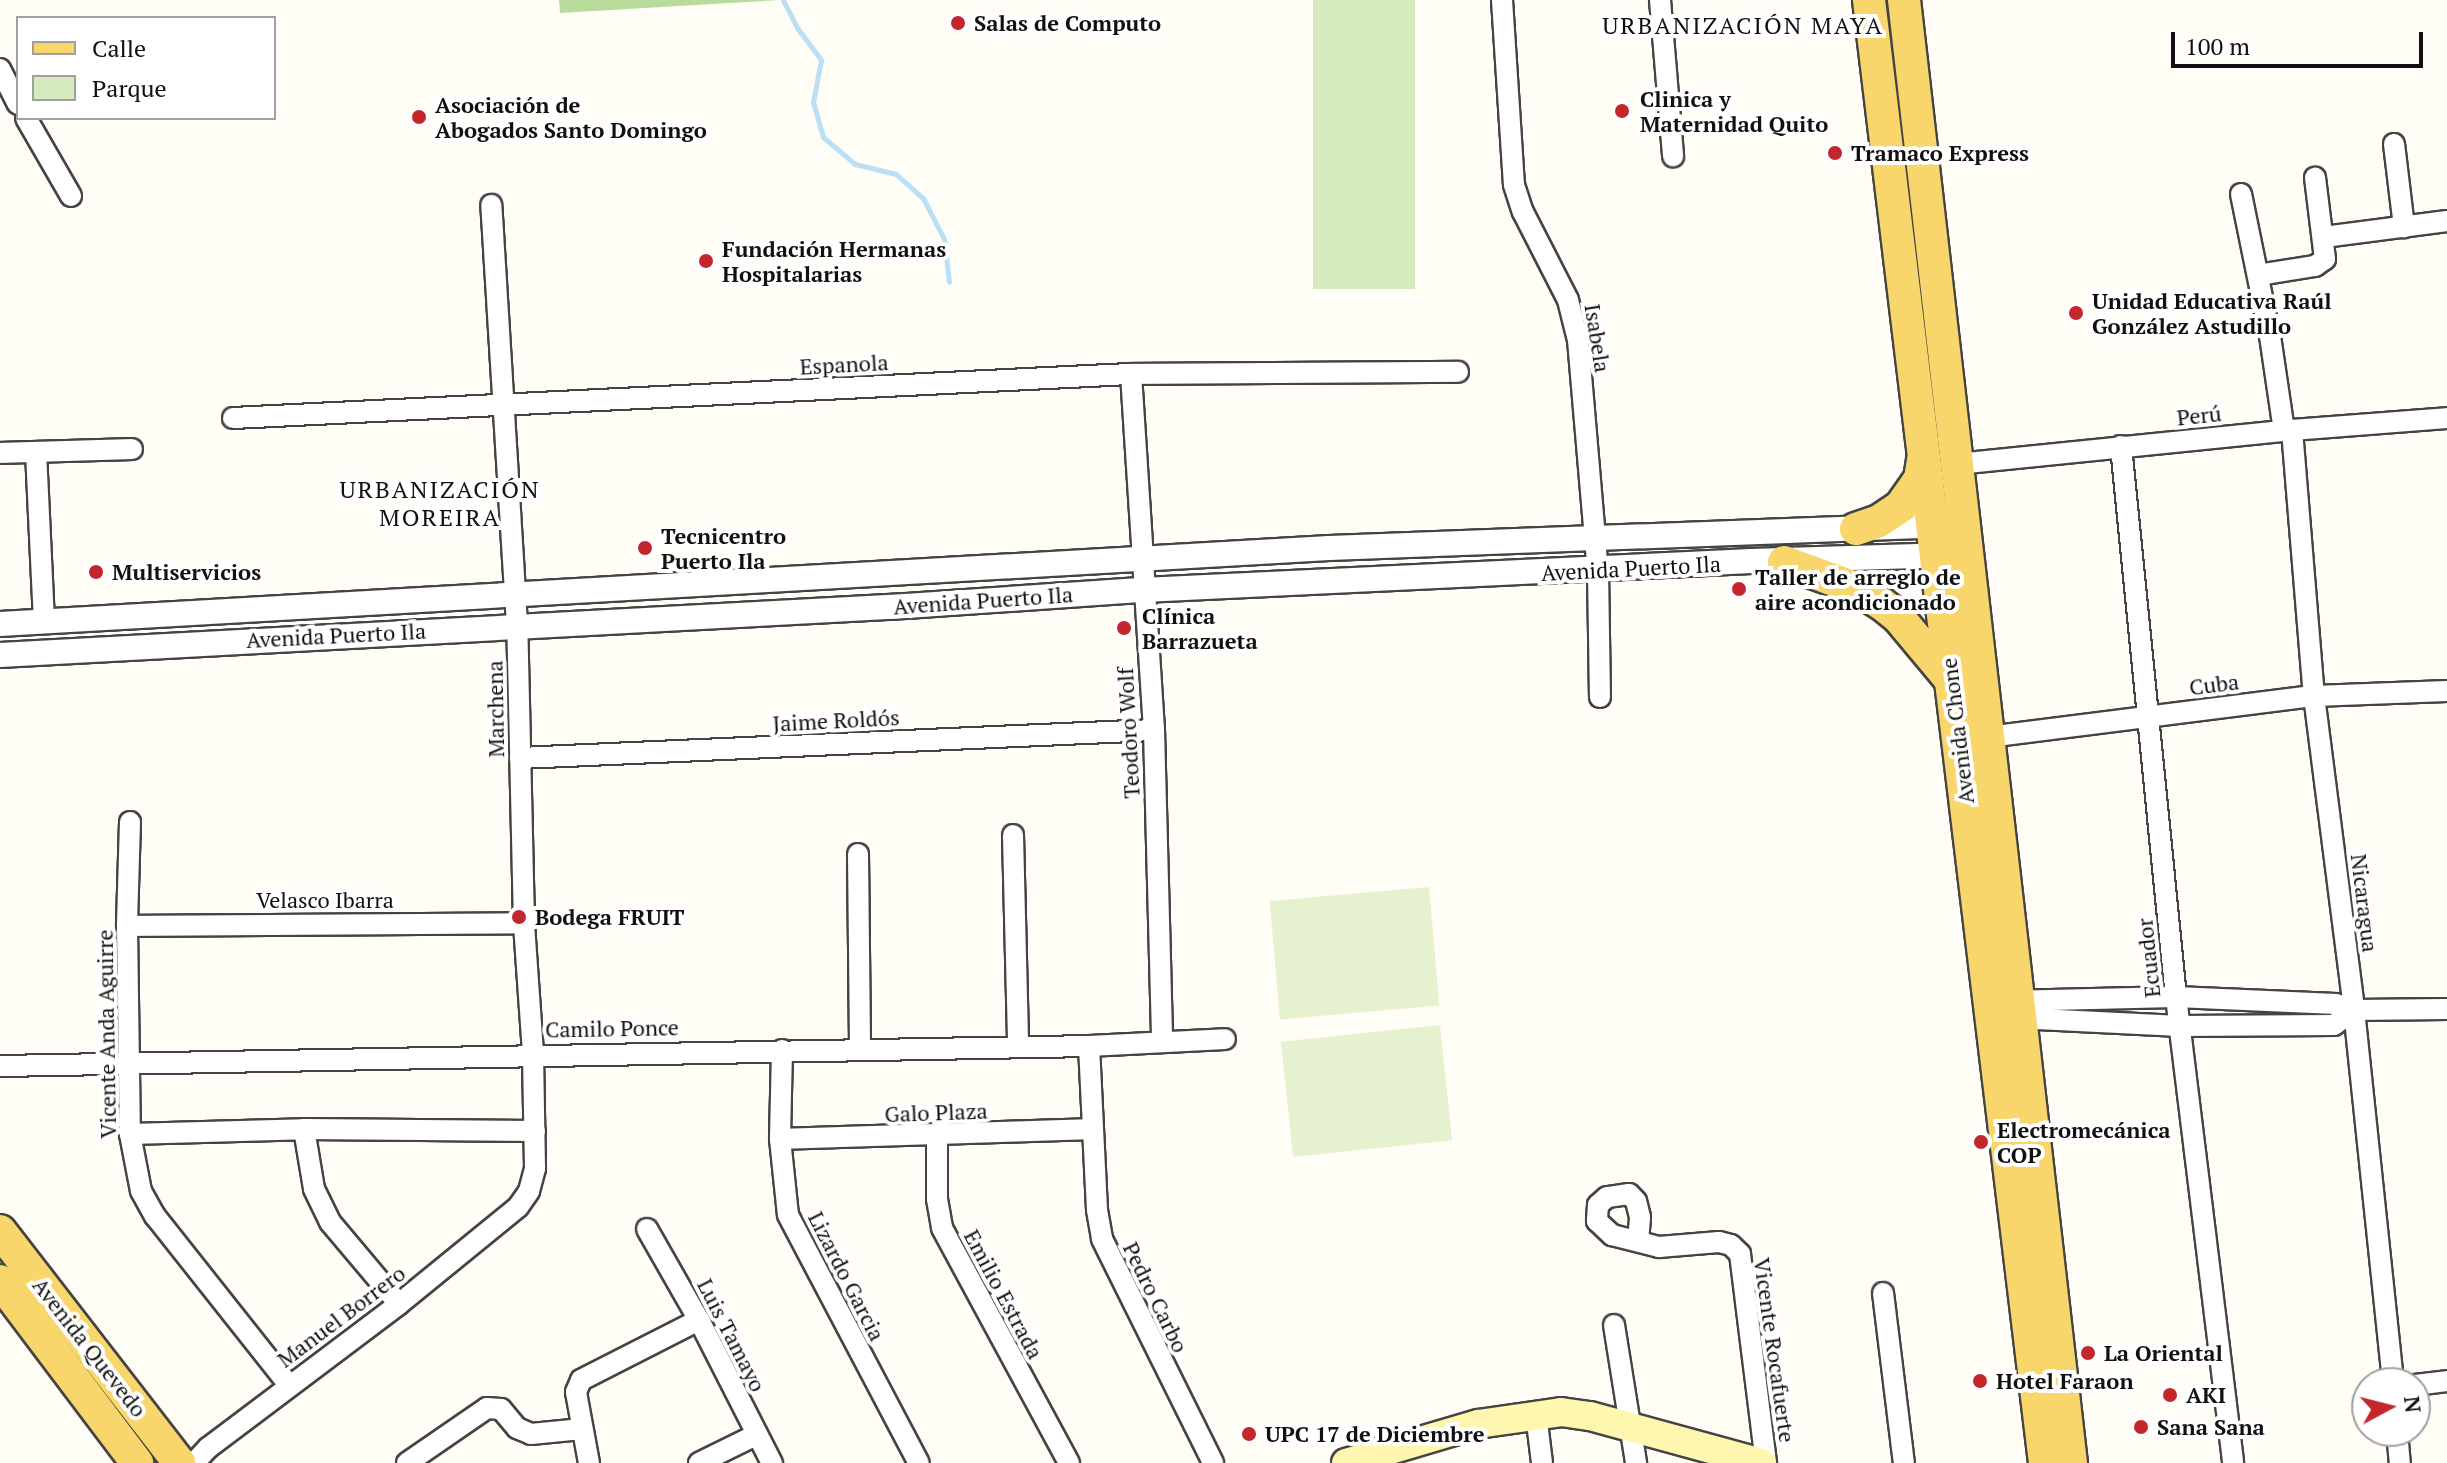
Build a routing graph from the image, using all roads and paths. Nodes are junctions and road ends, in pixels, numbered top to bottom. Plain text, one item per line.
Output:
1 (1502, 0) edge
2 (1660, 0) edge
3 (1869, 0) edge
4 (1904, 0) edge
5 (0, 69) edge
6 (16, 100) edge
7 (27, 120) edge
8 (2394, 144) dead end
9 (1673, 156) dead end
10 (2315, 178) dead end
11 (2241, 194) dead end
12 (71, 196) dead end
13 (491, 205) dead end
14 (2447, 221) edge
15 (2404, 227) junction
16 (2324, 237) junction
17 (2258, 275) junction
18 (1458, 372) dead end
19 (1131, 374) junction
20 (502, 405) junction
21 (233, 418) dead end
22 (2447, 418) edge
23 (2288, 430) junction
24 (2121, 446) junction
25 (132, 449) dead end
26 (36, 452) junction
27 (0, 453) edge
28 (1924, 453) junction
29 (1957, 464) junction
30 (1856, 529) junction
31 (1595, 538) junction
32 (1950, 540) junction
33 (1143, 561) junction
34 (1784, 562) junction
35 (1598, 571) junction
36 (1143, 590) junction
37 (513, 593) junction
38 (44, 621) junction
39 (0, 624) edge
40 (517, 625) junction
41 (0, 655) edge
42 (1951, 681) junction
43 (2447, 691) edge
44 (2314, 696) junction
45 (1600, 697) dead end
46 (2147, 716) junction
47 (1154, 730) junction
48 (1988, 737) junction
49 (520, 758) junction
50 (130, 822) dead end
51 (1013, 835) dead end
52 (858, 854) dead end
53 (524, 923) junction
54 (127, 926) junction
55 (2176, 997) junction
56 (2447, 1009) edge
57 (2354, 1010) junction
58 (2005, 1013) junction
59 (2180, 1026) junction
60 (1225, 1039) dead end
61 (1162, 1041) junction
62 (1089, 1046) junction
63 (1018, 1047) junction
64 (860, 1049) junction
65 (782, 1050) junction
66 (533, 1053) junction
67 (130, 1063) junction
68 (0, 1066) edge
69 (304, 1129) junction
70 (1093, 1129) junction
71 (535, 1131) junction
72 (130, 1134) junction
73 (937, 1137) junction
74 (780, 1139) junction
75 (518, 1207) joint
76 (647, 1229) dead end
77 (1, 1233) edge
78 (1638, 1241) dead end
79 (0, 1281) edge
80 (1883, 1293) dead end
81 (399, 1304) junction
82 (699, 1320) junction
83 (1614, 1325) dead end
84 (2391, 1367) edge
85 (289, 1385) junction
86 (1536, 1414) junction
87 (1631, 1426) junction
88 (582, 1429) junction
89 (756, 1435) junction
90 (1399, 1455) edge
91 (137, 1463) edge
92 (179, 1463) edge
93 (194, 1463) edge
94 (407, 1463) edge
95 (589, 1463) edge
96 (699, 1463) edge
97 (772, 1463) edge
98 (919, 1463) edge
99 (1069, 1463) edge
100 (1213, 1463) edge
101 (1346, 1463) edge
102 (1542, 1463) edge
103 (1636, 1463) edge
104 (1764, 1463) edge
105 (1904, 1463) edge
106 (2045, 1463) edge
107 (2071, 1463) edge
108 (2233, 1463) edge

1 - 31 street, Isabela
2 - 9 street
3 - 28 main road, Avenida Chone
4 - 29 main road, Avenida Chone
5 - 6 street
7 - 12 street
8 - 15 street
10 - 16 street
11 - 17 street, Nicaragua
13 - 20 street, Marchena
14 - 15 street
15 - 16 street
16 - 17 street
17 - 23 street, Nicaragua
18 - 19 street, Espanola
19 - 20 street, Espanola
19 - 33 street, Teodoro Wolf
20 - 21 street, Espanola
20 - 37 street, Marchena
22 - 23 street, Perú
23 - 24 street, Perú
23 - 44 street, Nicaragua
24 - 29 street, Perú
24 - 46 street, Ecuador
25 - 26 street
26 - 27 street
26 - 38 street
28 - 30 main road
28 - 32 main road, Avenida Chone
29 - 32 main road, Avenida Chone
30 - 31 street, Avenida Puerto Ila
30 - 32 street, Avenida Puerto Ila
31 - 33 street, Avenida Puerto Ila
31 - 35 street, Isabela
32 - 34 street, Avenida Puerto Ila
32 - 42 main road, Avenida Chone
32 - 48 main road, Avenida Chone
33 - 36 street, Teodoro Wolf
33 - 37 street, Avenida Puerto Ila
34 - 35 street, Avenida Puerto Ila
34 - 42 main road
35 - 36 street, Avenida Puerto Ila
35 - 45 street, Isabela
36 - 40 street, Avenida Puerto Ila
36 - 47 street, Teodoro Wolf
37 - 38 street, Avenida Puerto Ila
37 - 40 street, Marchena
38 - 39 street, Avenida Puerto Ila
40 - 41 street, Avenida Puerto Ila
40 - 49 street, Marchena
42 - 58 main road, Avenida Chone
43 - 44 street, Cuba
44 - 46 street, Cuba
44 - 57 street, Nicaragua
46 - 48 street, Cuba
46 - 55 street, Ecuador
47 - 49 street, Jaime Roldós
47 - 61 street, Teodoro Wolf
48 - 58 main road, Avenida Chone
49 - 53 street, Marchena
50 - 54 street, Vicente Anda Aguirre
51 - 63 street
52 - 64 street
53 - 54 street, Velasco Ibarra
53 - 66 street, Marchena
54 - 67 street, Vicente Anda Aguirre
55 - 57 street
55 - 58 street
55 - 59 street, Ecuador
56 - 57 street
57 - 59 street
57 - 84 street, Nicaragua
58 - 59 street
58 - 106 main road, Avenida Chone
58 - 107 main road, Avenida Chone
59 - 108 street, Ecuador
60 - 61 street, Camilo Ponce
61 - 62 street, Camilo Ponce
62 - 63 street, Camilo Ponce
62 - 70 street, Pedro Carbo
63 - 64 street, Camilo Ponce
64 - 65 street, Camilo Ponce
65 - 66 street, Camilo Ponce
65 - 74 street, Lizardo Garcia
66 - 67 street, Camilo Ponce
66 - 71 street, Marchena
67 - 68 street, Camilo Ponce
67 - 72 street, Vicente Anda Aguirre
69 - 71 street
69 - 72 street
69 - 81 street
70 - 73 street, Galo Plaza
70 - 100 street, Pedro Carbo
71 - 75 street, Marchena
72 - 85 street, Vicente Anda Aguirre
73 - 74 street, Galo Plaza
73 - 99 street, Emilio Estrada
74 - 98 street, Lizardo Garcia
75 - 81 street, Manuel Borrero
76 - 82 street, Luis Tamayo
77 - 92 main road, Avenida Quevedo
78 - 104 street, Vicente Rocafuerte
79 - 91 main road, Avenida Quevedo
80 - 105 street
81 - 85 street, Manuel Borrero
82 - 88 street
82 - 89 street, Luis Tamayo
83 - 87 street
85 - 93 street, Manuel Borrero
86 - 87 main road
86 - 90 main road
86 - 102 street
87 - 103 street
87 - 104 main road
88 - 94 street
88 - 95 street
89 - 96 street
89 - 97 street, Luis Tamayo
90 - 101 main road

